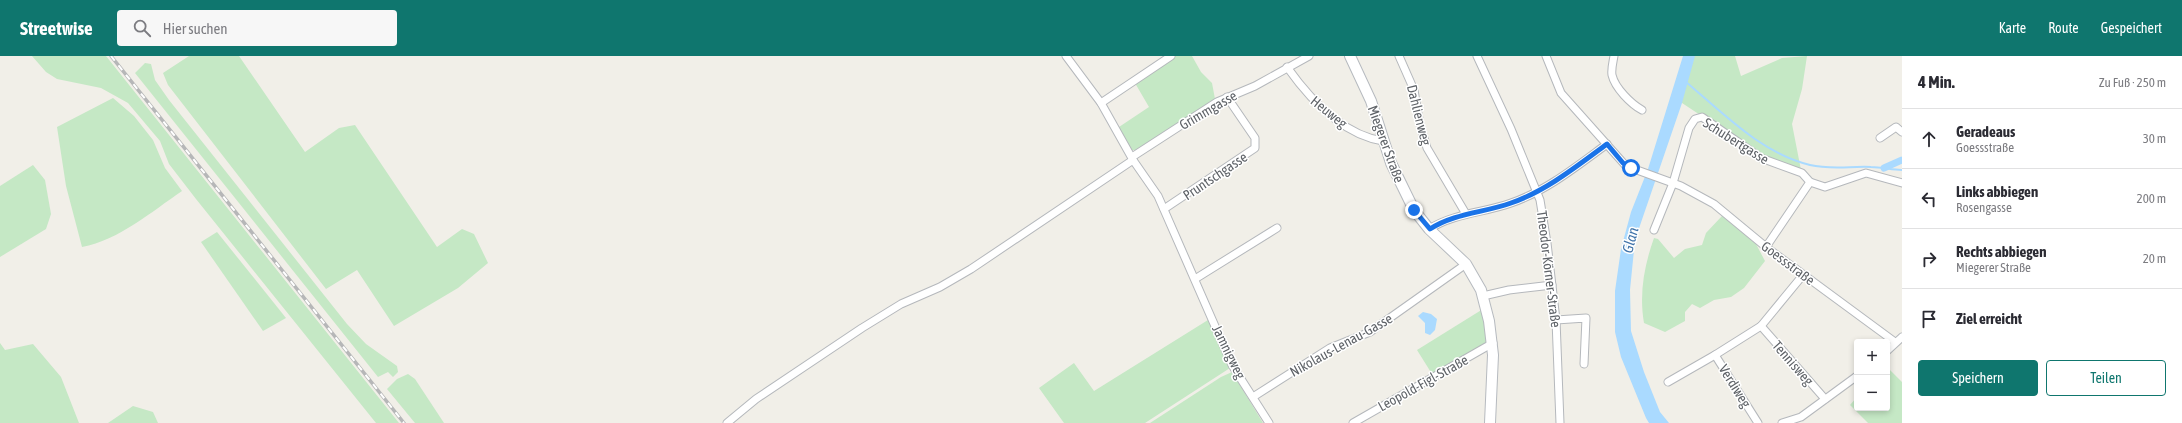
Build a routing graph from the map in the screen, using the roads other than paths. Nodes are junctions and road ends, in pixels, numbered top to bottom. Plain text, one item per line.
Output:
1 (1171, 56) edge
2 (1309, 56) edge
3 (1350, 56) edge
4 (1399, 56) edge
5 (1477, 56) edge
6 (1546, 56) edge
7 (1614, 56) edge
8 (1070, 57) edge
9 (1287, 67) junction
10 (1227, 97) junction
11 (1101, 103) junction
12 (1642, 110) dead end
13 (1902, 132) edge
14 (1880, 138) dead end
15 (1383, 141) junction
16 (1607, 144) junction
17 (1132, 158) junction
18 (1673, 182) junction
19 (1810, 182) junction
20 (1902, 183) edge
21 (1537, 192) junction
22 (1164, 209) junction
23 (1466, 214) junction
24 (1277, 228) dead end
25 (1430, 229) junction
26 (1654, 230) dead end
27 (1766, 247) junction
28 (1466, 264) junction
29 (1803, 275) junction
30 (1195, 279) junction
31 (1552, 285) junction
32 (1483, 296) junction
33 (1556, 320) junction
34 (1761, 326) junction
35 (1902, 337) edge
36 (1895, 342) junction
37 (1493, 343) junction
38 (1890, 348) edge
39 (1715, 355) junction
40 (1584, 364) dead end
41 (1854, 378) edge
42 (1668, 382) dead end
43 (1253, 397) junction
44 (1825, 399) junction
45 (727, 423) edge
46 (1269, 423) edge
47 (1353, 423) edge
48 (1490, 423) edge
49 (1560, 423) edge
50 (1758, 423) edge
51 (1782, 423) edge

1 - 11 street
2 - 9 street, Grimmgasse
3 - 15 main road, Miegerer Straße
4 - 23 street, Dahlienweg
5 - 21 street, Theodor-Körner-Straße
6 - 16 street, Goessstraße
7 - 12 street
8 - 11 street, Jamnigweg
9 - 10 street, Grimmgasse
9 - 15 street, Heuweg
10 - 17 street, Grimmgasse
10 - 22 street, Pruntschgasse
11 - 17 street, Jamnigweg
13 - 14 street
15 - 25 main road, Miegerer Straße
16 - 18 street, Goessstraße
16 - 21 street
17 - 22 street, Jamnigweg
17 - 45 street, Grimmgasse
18 - 19 street, Schubertgasse
18 - 26 street
18 - 27 street, Goessstraße
19 - 20 street
19 - 27 street
21 - 23 street
21 - 31 street, Theodor-Körner-Straße
22 - 30 street, Jamnigweg
23 - 25 street
24 - 30 street
25 - 28 main road, Miegerer Straße
27 - 29 street, Goessstraße
28 - 32 main road, Miegerer Straße
28 - 43 street, Nikolaus-Lenau-Gasse
29 - 34 street
29 - 36 street, Goessstraße
30 - 43 street, Jamnigweg
31 - 32 street
31 - 33 street, Theodor-Körner-Straße
32 - 37 main road, Miegerer Straße
33 - 40 street
33 - 49 street, Theodor-Körner-Straße
34 - 39 street
34 - 44 street, Tennisweg
35 - 36 street
36 - 38 street
37 - 47 street, Leopold-Figl-Straße
37 - 48 main road, Miegerer Straße
39 - 42 street, Verdiweg
39 - 50 street, Verdiweg
41 - 44 street
43 - 46 street, Jamnigweg
44 - 51 street

